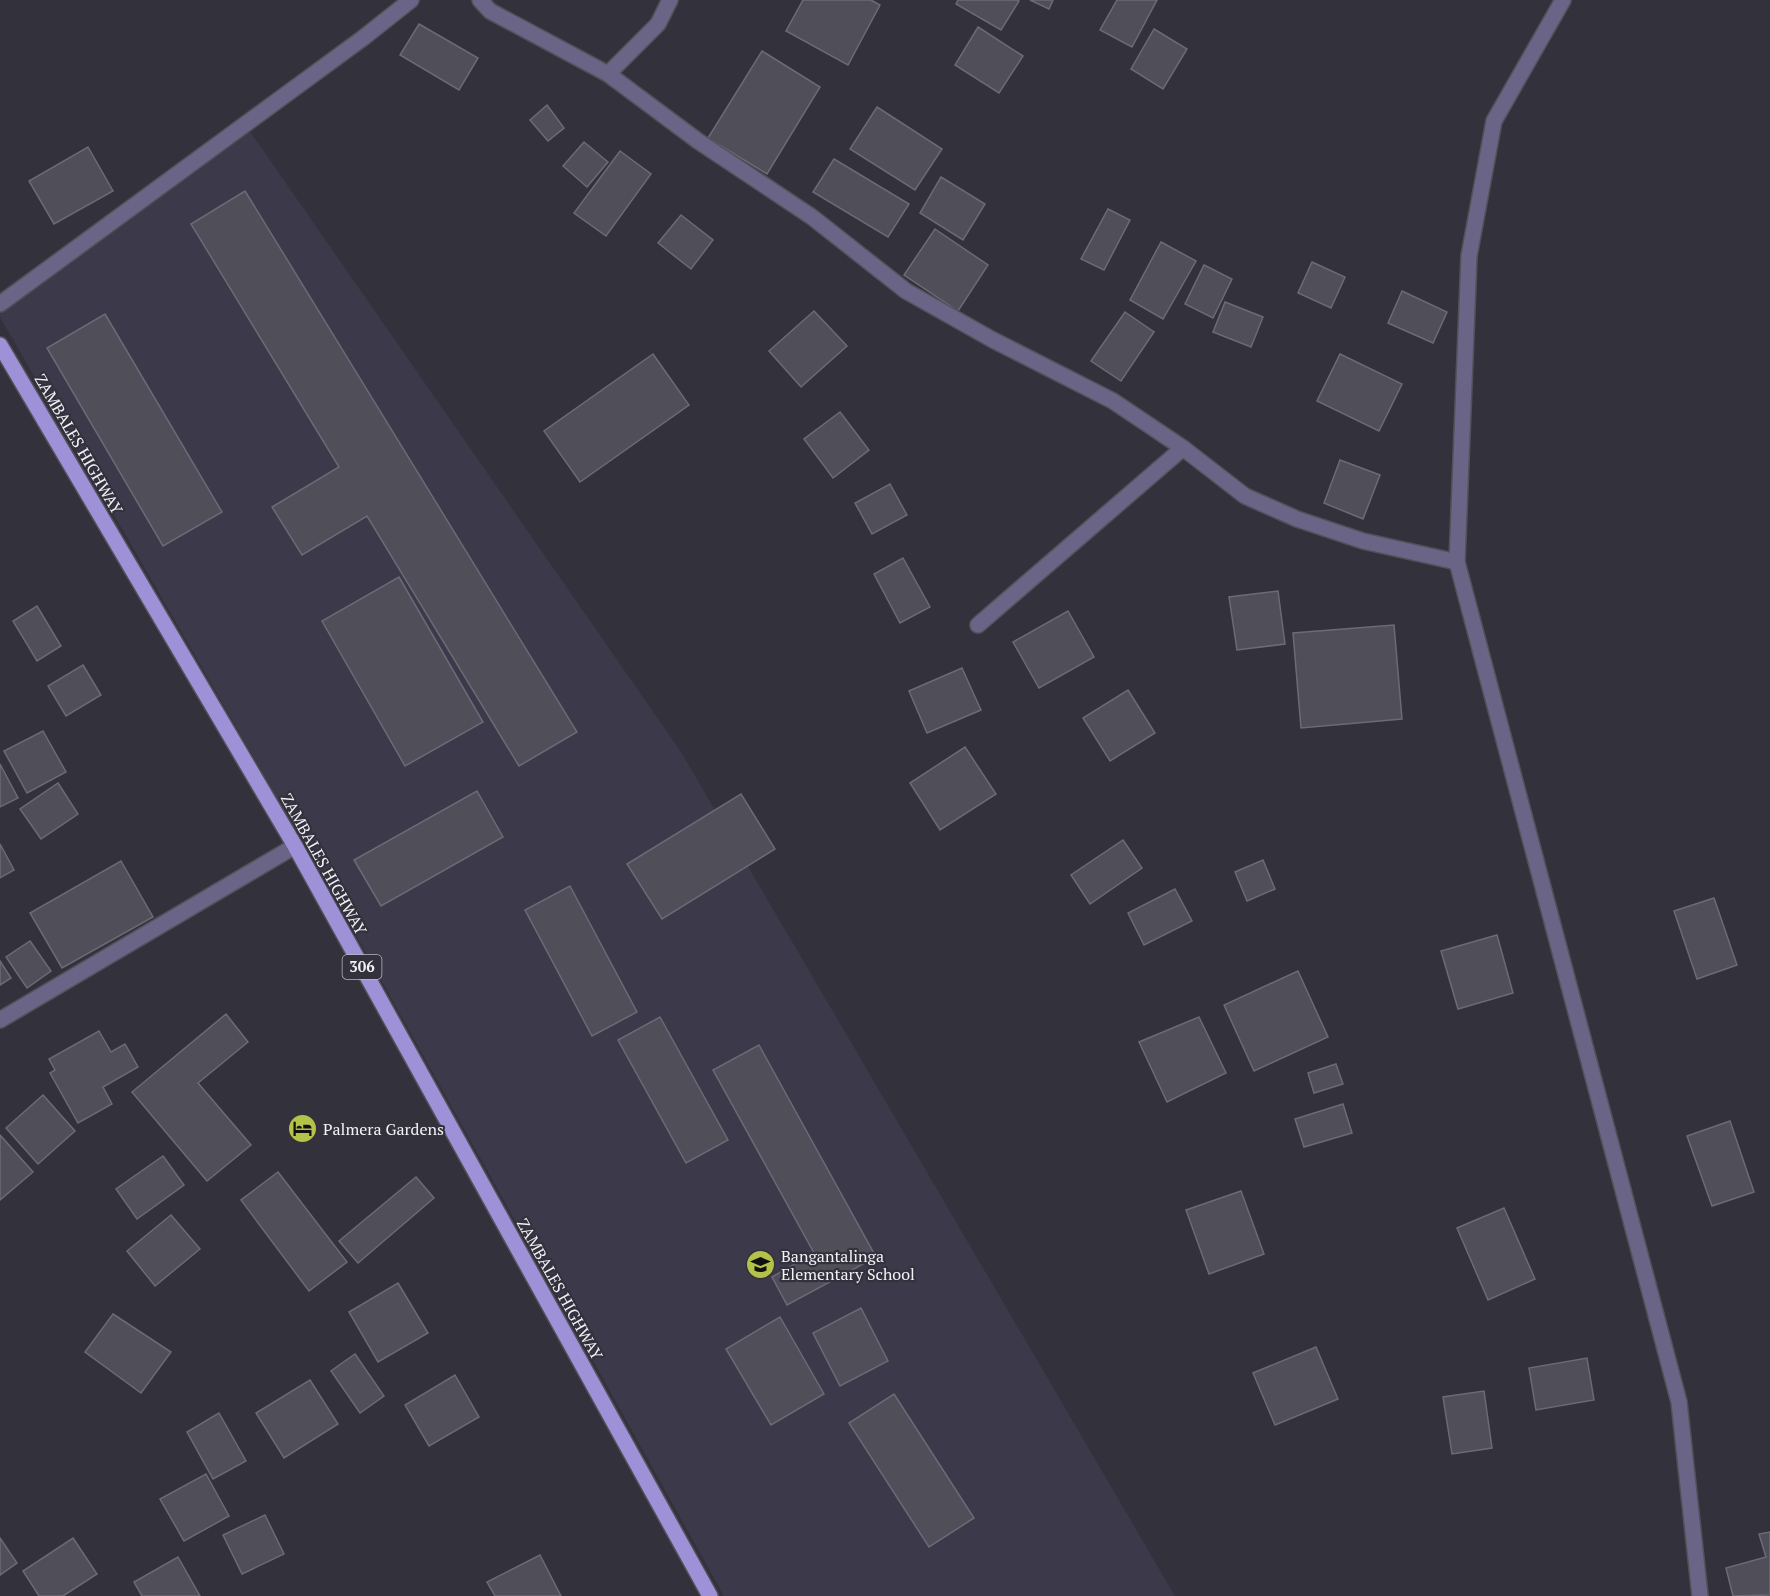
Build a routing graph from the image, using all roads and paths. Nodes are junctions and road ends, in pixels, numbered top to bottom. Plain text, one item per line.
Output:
1 (411, 0) edge
2 (480, 0) edge
3 (670, 0) edge
4 (1563, 0) edge
5 (608, 74) junction
6 (0, 304) edge
7 (0, 345) edge
8 (1183, 448) junction
9 (1457, 562) junction
10 (978, 625) dead end
11 (295, 846) junction
12 (0, 1020) edge
13 (710, 1596) edge
14 (1700, 1596) edge

1 - 6 street
2 - 5 street
3 - 5 street
4 - 9 street
5 - 8 street
7 - 11 main road, ZAMBALES HIGHWAY / 306
8 - 9 street
8 - 10 street
9 - 14 street
11 - 12 street
11 - 13 main road, ZAMBALES HIGHWAY / 306

